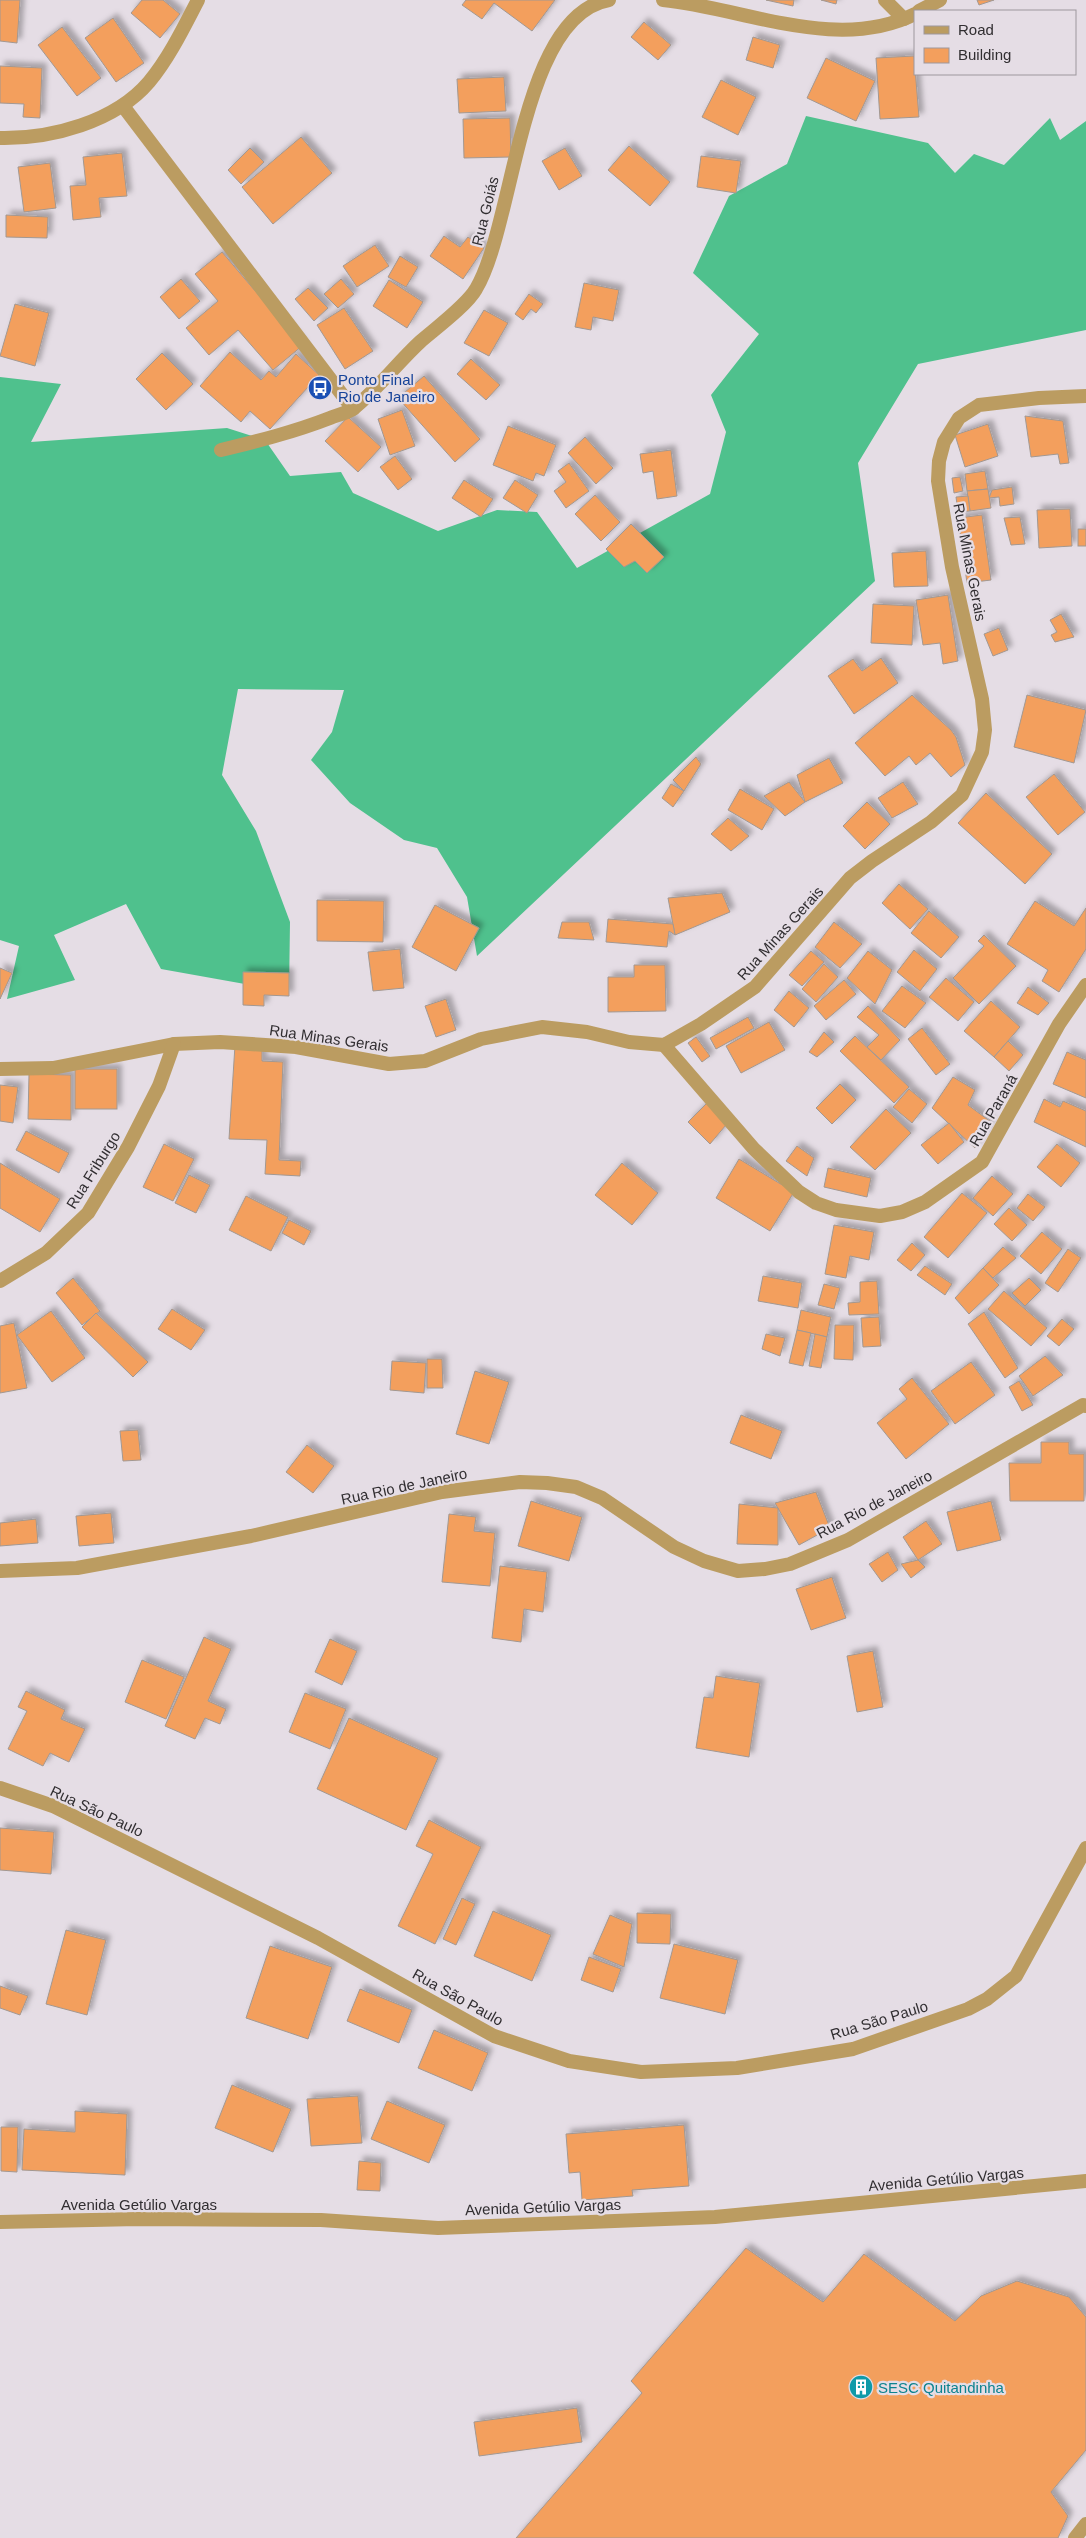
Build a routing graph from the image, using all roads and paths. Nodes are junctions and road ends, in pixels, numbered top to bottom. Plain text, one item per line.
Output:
1 (198, 0) edge
2 (609, 0) edge
3 (663, 0) edge
4 (885, 0) edge
5 (940, 0) edge
6 (707, 4) edge
7 (922, 10) edge
8 (909, 16) edge
9 (123, 106) junction
10 (0, 138) edge
11 (1086, 396) edge
12 (353, 409) junction
13 (221, 450) dead end
14 (1086, 985) edge
15 (174, 1044) junction
16 (664, 1045) junction
17 (0, 1069) edge
18 (0, 1281) edge
19 (1085, 1404) edge
20 (0, 1571) edge
21 (0, 1788) edge
22 (1086, 1848) edge
23 (1086, 2182) edge
24 (0, 2222) edge
25 (1086, 2524) edge
26 (1075, 2538) edge

1 - 9 street
2 - 12 street, Rua Goiás
3 - 6 street
4 - 8 street
5 - 7 street
6 - 8 street
9 - 10 street
9 - 12 street
11 - 16 street, Rua Minas Gerais
12 - 13 street, Rua Goiás
14 - 16 street, Rua Paraná
15 - 16 street, Rua Minas Gerais
15 - 17 street, Rua Minas Gerais
15 - 18 street, Rua Friburgo
19 - 20 street, Rua Rio de Janeiro
21 - 22 street, Rua São Paulo
23 - 24 street, Avenida Getúlio Vargas
25 - 26 street

